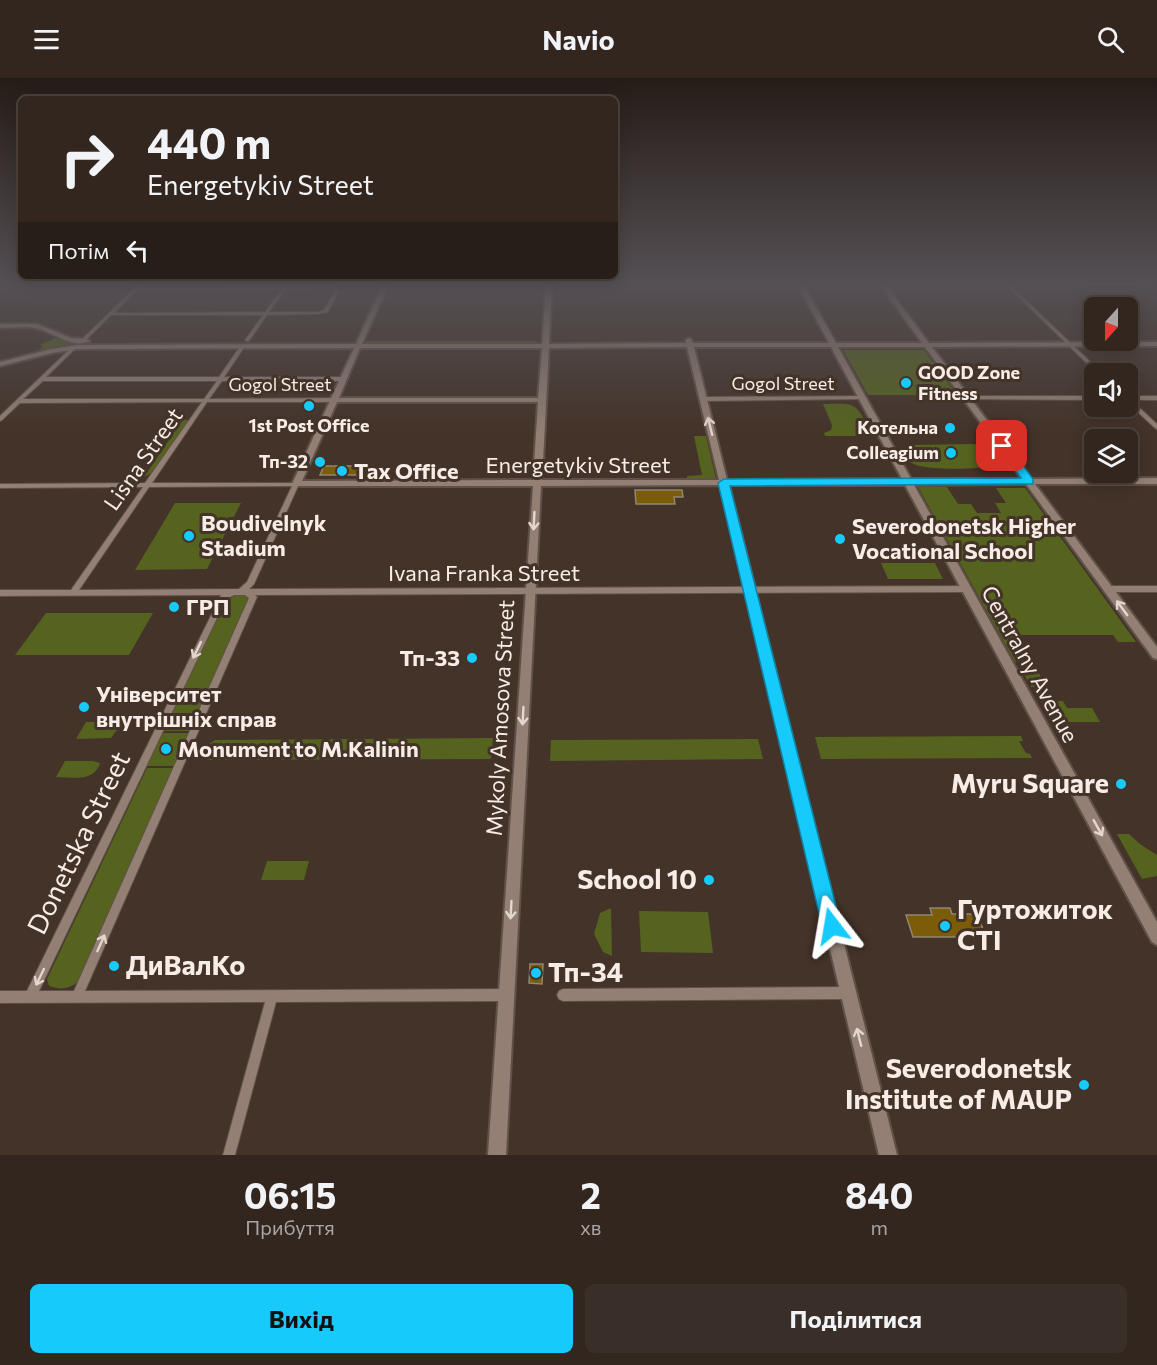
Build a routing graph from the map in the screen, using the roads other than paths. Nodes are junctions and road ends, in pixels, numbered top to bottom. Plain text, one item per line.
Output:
1 (56, 334) edge
2 (89, 334) edge
3 (251, 334) edge
4 (363, 334) edge
5 (546, 334) edge
6 (828, 334) edge
7 (920, 334) edge
8 (1059, 334) edge
9 (1084, 338) edge
10 (1138, 338) edge
11 (1157, 338) edge
12 (1064, 339) junction
13 (82, 341) junction
14 (832, 342) junction
15 (926, 342) junction
16 (245, 343) junction
17 (359, 343) junction
18 (545, 343) junction
19 (690, 343) junction
20 (1070, 344) junction
21 (1157, 344) edge
22 (75, 347) junction
23 (1090, 363) edge
24 (0, 364) edge
25 (42, 379) junction
26 (221, 379) junction
27 (343, 379) junction
28 (863, 398) junction
29 (967, 398) junction
30 (1084, 398) edge
31 (1157, 398) edge
32 (704, 399) junction
33 (1138, 399) edge
34 (206, 400) junction
35 (334, 400) junction
36 (542, 400) junction
37 (19, 401) junction
38 (1138, 409) edge
39 (0, 419) edge
40 (1157, 428) edge
41 (1157, 481) edge
42 (909, 482) junction
43 (1029, 482) junction
44 (537, 483) junction
45 (724, 483) junction
46 (296, 484) junction
47 (148, 485) junction
48 (0, 486) edge
49 (1108, 589) junction
50 (1157, 589) edge
51 (750, 590) junction
52 (968, 590) junction
53 (243, 591) junction
54 (530, 591) junction
55 (0, 593) edge
56 (73, 593) junction
57 (1157, 655) edge
58 (1157, 937) edge
59 (848, 993) junction
60 (506, 995) junction
61 (563, 995) dead end
62 (272, 996) junction
63 (30, 997) junction
64 (77, 997) junction
65 (0, 998) edge
66 (229, 1155) edge
67 (497, 1155) edge
68 (888, 1155) edge

1 - 13 street
2 - 13 street
3 - 16 street, Lisna Street
4 - 17 street, Donetska Street
5 - 18 street, Mykoly Amosova Street
6 - 14 street, Centralny Avenue
7 - 15 street
8 - 12 street
9 - 12 street
10 - 11 street
12 - 15 street
12 - 20 street
13 - 16 street
14 - 15 street
14 - 19 street
14 - 28 street, Centralny Avenue
15 - 20 street
15 - 29 street
16 - 17 street
16 - 22 street
16 - 26 street, Lisna Street
17 - 18 street
17 - 27 street, Donetska Street
18 - 19 street
18 - 36 street, Mykoly Amosova Street
19 - 32 street
20 - 21 street
20 - 23 street
22 - 24 street
22 - 25 street
25 - 26 street
25 - 37 street
26 - 27 street
26 - 34 street, Lisna Street
27 - 35 street, Donetska Street
28 - 32 street, Gogol Street
28 - 42 street, Centralny Avenue
29 - 30 street
29 - 43 street
31 - 33 street
45 -> 32 street
34 - 35 street, Gogol Street
34 - 37 street, Gogol Street
34 - 47 street, Lisna Street
35 - 36 street, Gogol Street
35 - 46 street, Donetska Street
36 - 44 street, Mykoly Amosova Street
37 - 39 street
38 - 40 street
41 - 43 street, Energetykiv Street
42 - 43 street, Energetykiv Street
42 - 45 street, Energetykiv Street
42 - 52 street, Centralny Avenue
43 - 49 street
44 - 45 street, Energetykiv Street
44 - 46 street, Energetykiv Street
44 -> 54 street, Mykoly Amosova Street
45 - 51 street
46 - 47 street, Energetykiv Street
46 - 53 street, Donetska Street
47 - 48 street, Energetykiv Street
47 - 56 street, Lisna Street
49 - 50 street
57 -> 49 street
51 - 52 street, Ivana Franka Street
51 - 54 street, Ivana Franka Street
51 - 59 street
52 -> 58 street, Centralny Avenue
53 - 54 street, Ivana Franka Street
53 - 56 street, Ivana Franka Street
53 -> 63 street, Donetska Street
64 -> 53 street
54 -> 60 street, Mykoly Amosova Street
55 - 56 street, Ivana Franka Street
59 - 61 street
68 -> 59 street
60 - 62 street
60 - 67 street, Mykoly Amosova Street
62 - 64 street
62 - 66 street
63 - 64 street
63 - 65 street

